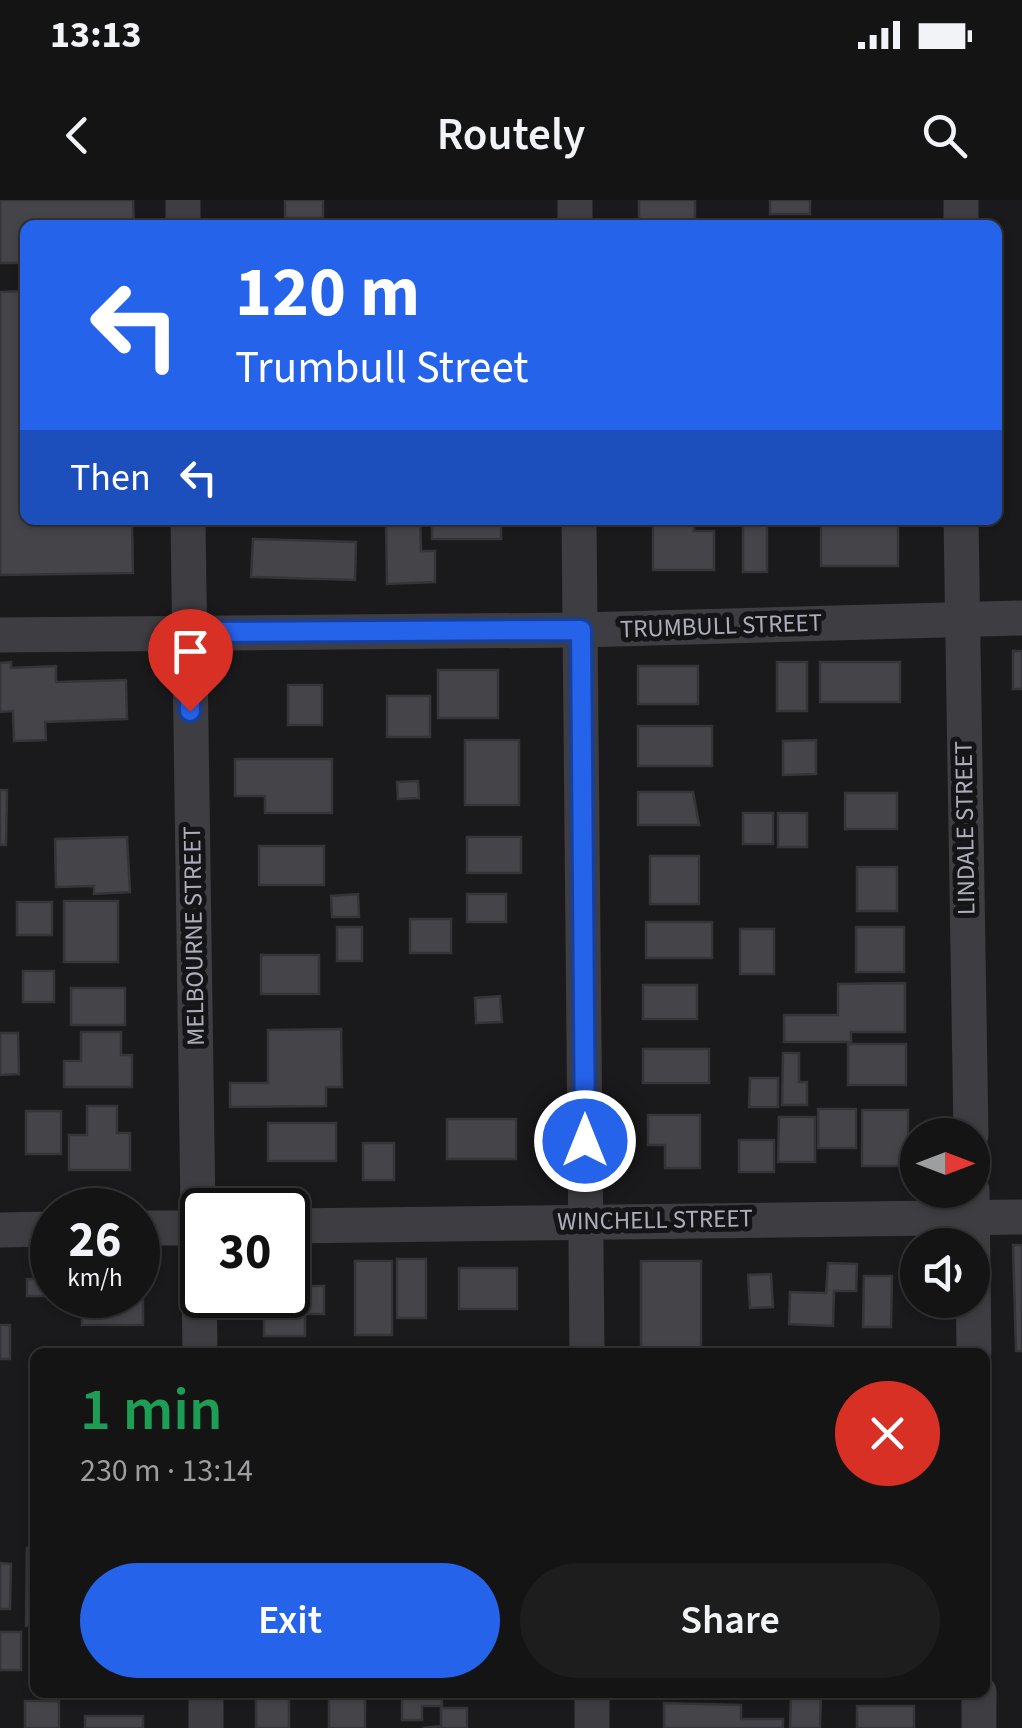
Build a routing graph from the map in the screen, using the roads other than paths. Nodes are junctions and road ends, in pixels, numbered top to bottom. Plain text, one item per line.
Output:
1 (188, 525) edge
2 (579, 525) edge
3 (961, 525) edge
4 (1022, 618) edge
5 (961, 619) junction
6 (581, 630) junction
7 (190, 632) junction
8 (0, 635) edge
9 (971, 1118) edge
10 (199, 1188) edge
11 (900, 1207) edge
12 (972, 1208) edge
13 (987, 1208) edge
14 (1022, 1217) edge
15 (586, 1220) junction
16 (310, 1226) edge
17 (30, 1229) edge
18 (0, 1230) edge
19 (200, 1318) edge
20 (200, 1348) edge
21 (587, 1348) edge
22 (974, 1348) edge
23 (206, 1698) edge
24 (592, 1698) edge
25 (979, 1698) edge
26 (206, 1728) edge
27 (592, 1728) edge
28 (980, 1728) edge

1 - 7 street, MELBOURNE STREET
2 - 6 street
3 - 5 street, LINDALE STREET
4 - 5 street, TRUMBULL STREET
5 - 6 street, TRUMBULL STREET
5 - 9 street, LINDALE STREET
6 - 7 street, TRUMBULL STREET
6 - 15 street
7 - 8 street, TRUMBULL STREET
7 - 10 street, MELBOURNE STREET
11 - 15 street, WINCHELL STREET
12 - 22 street
13 - 14 street, WINCHELL STREET
15 - 16 street, WINCHELL STREET
15 - 21 street
17 - 18 street
19 - 20 street, MELBOURNE STREET
23 - 26 street
24 - 27 street
25 - 28 street

